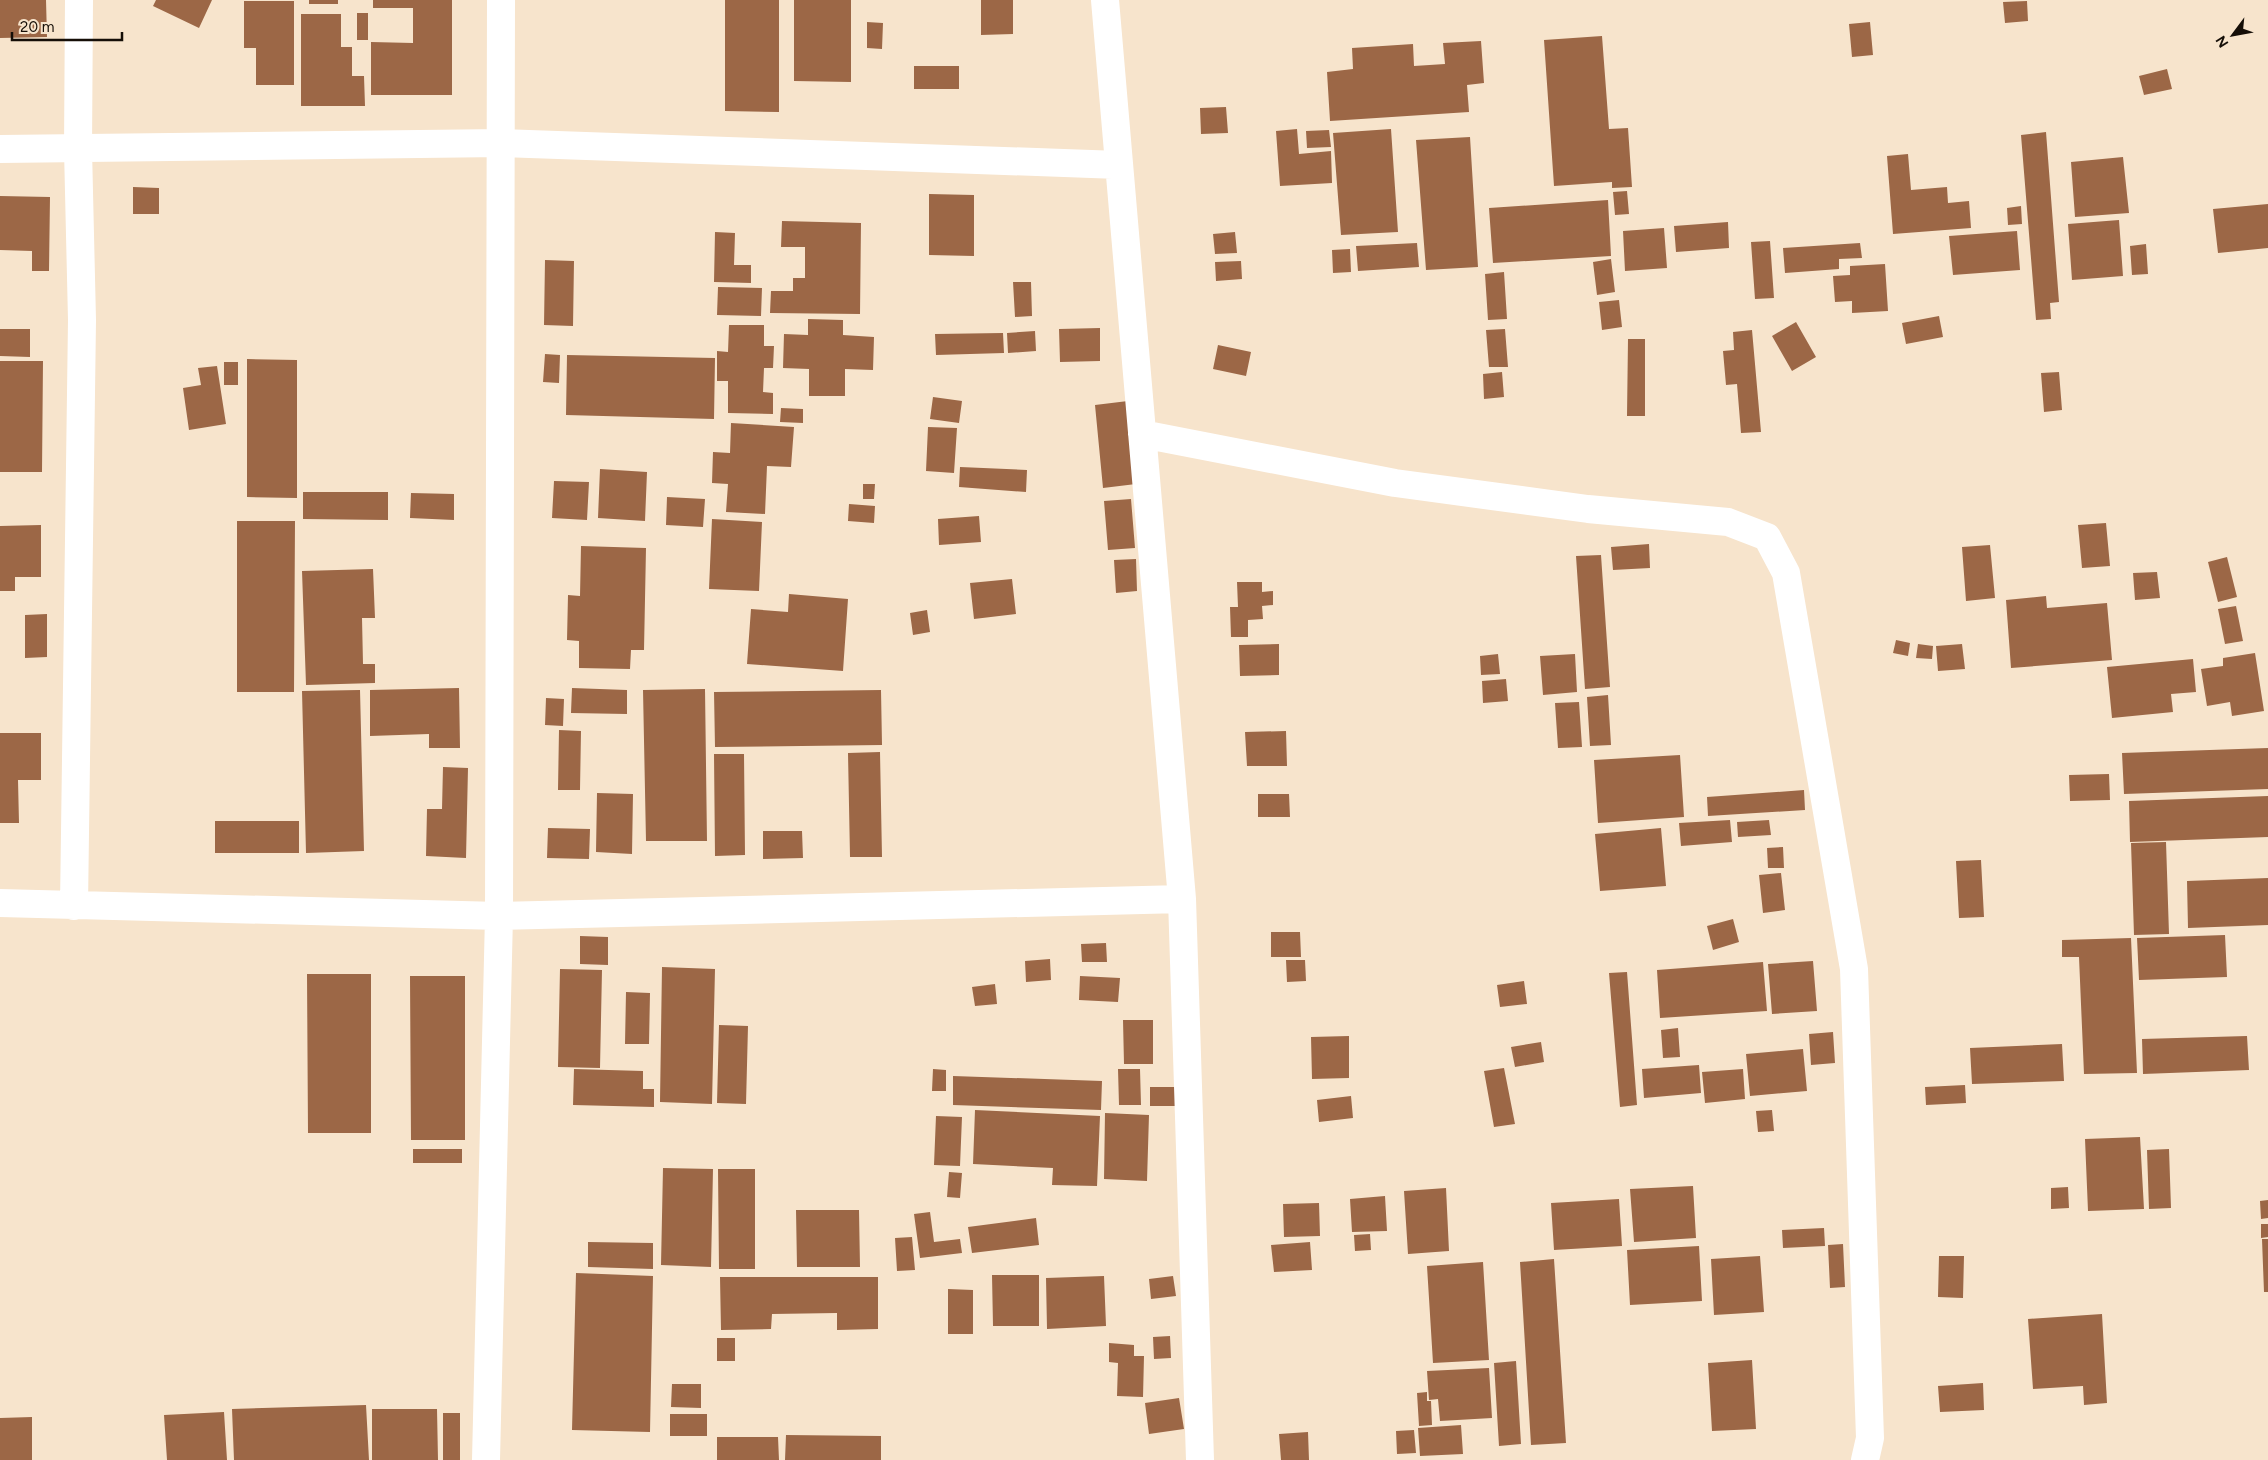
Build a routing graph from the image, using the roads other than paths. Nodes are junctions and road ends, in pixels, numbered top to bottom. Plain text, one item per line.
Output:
1 (79, 0) edge
2 (501, 0) edge
3 (1105, 0) edge
4 (502, 143) junction
5 (0, 149) edge
6 (78, 149) junction
7 (1119, 165) junction
8 (1142, 434) junction
9 (1182, 899) junction
10 (0, 903) edge
11 (74, 906) junction
12 (499, 916) junction
13 (486, 1460) edge
14 (1200, 1460) edge
15 (1865, 1460) edge

1 - 6 street
2 - 4 street
3 - 7 street
4 - 6 street
4 - 7 street
4 - 12 street
5 - 6 street
6 - 11 street
7 - 8 street
8 - 9 street
8 - 15 street
9 - 12 street
9 - 14 street
10 - 11 street
11 - 12 street
12 - 13 street

